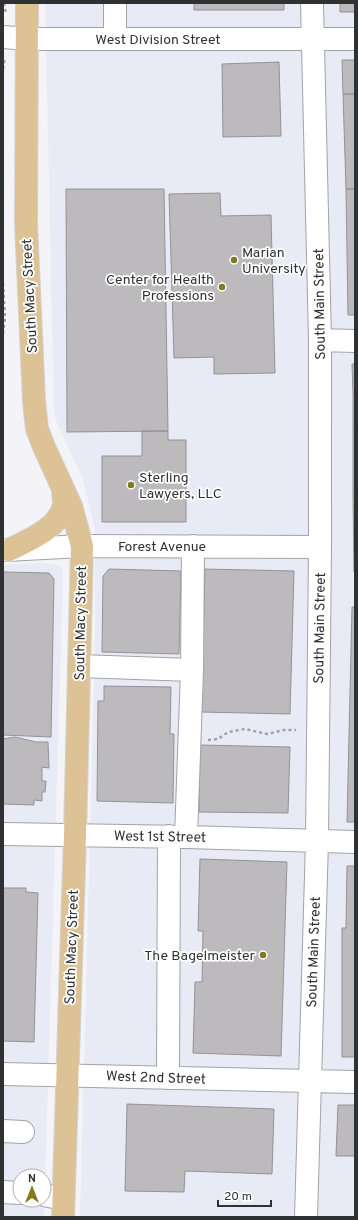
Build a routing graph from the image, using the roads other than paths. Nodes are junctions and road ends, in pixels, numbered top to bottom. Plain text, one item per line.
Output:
1 (27, 3) edge
2 (115, 3) edge
3 (312, 3) edge
4 (3, 37) edge
5 (313, 38) junction
6 (28, 39) junction
7 (115, 39) junction
8 (355, 39) edge
9 (320, 340) junction
10 (355, 341) edge
11 (63, 486) junction
12 (82, 546) junction
13 (193, 546) junction
14 (320, 547) junction
15 (6, 550) edge
16 (79, 666) junction
17 (192, 670) junction
18 (3, 834) edge
19 (75, 835) junction
20 (178, 836) junction
21 (317, 841) junction
22 (355, 842) edge
23 (3, 1074) edge
24 (67, 1074) junction
25 (168, 1078) junction
26 (309, 1081) junction
27 (355, 1082) edge
28 (57, 1204) edge
29 (306, 1217) edge

1 - 6 main road, South Macy Street
2 - 7 street
3 - 5 street, South Main Street
4 - 6 street, West Division Street
5 - 7 street, West Division Street
5 - 8 street, West Division Street
5 - 9 street, South Main Street
6 - 7 street, West Division Street
6 - 11 main road, South Macy Street
9 - 10 street
9 - 14 street, South Main Street
11 - 12 main road, South Macy Street
11 - 15 main road
12 - 13 street, Forest Avenue
12 - 15 street, Forest Avenue
12 - 16 main road, South Macy Street
13 - 14 street, Forest Avenue
13 - 17 street
14 - 21 street, South Main Street
16 - 17 street
16 - 19 main road, South Macy Street
17 - 20 street
18 - 19 street, West 1st Street
19 - 20 street, West 1st Street
19 - 24 main road, South Macy Street
20 - 21 street, West 1st Street
20 - 25 street
21 - 22 street, West 1st Street
21 - 26 street, South Main Street
23 - 24 street, West 2nd Street
24 - 25 street, West 2nd Street
24 - 28 main road, South Macy Street
25 - 26 street, West 2nd Street
26 - 27 street, West 2nd Street
26 - 29 street, South Main Street

